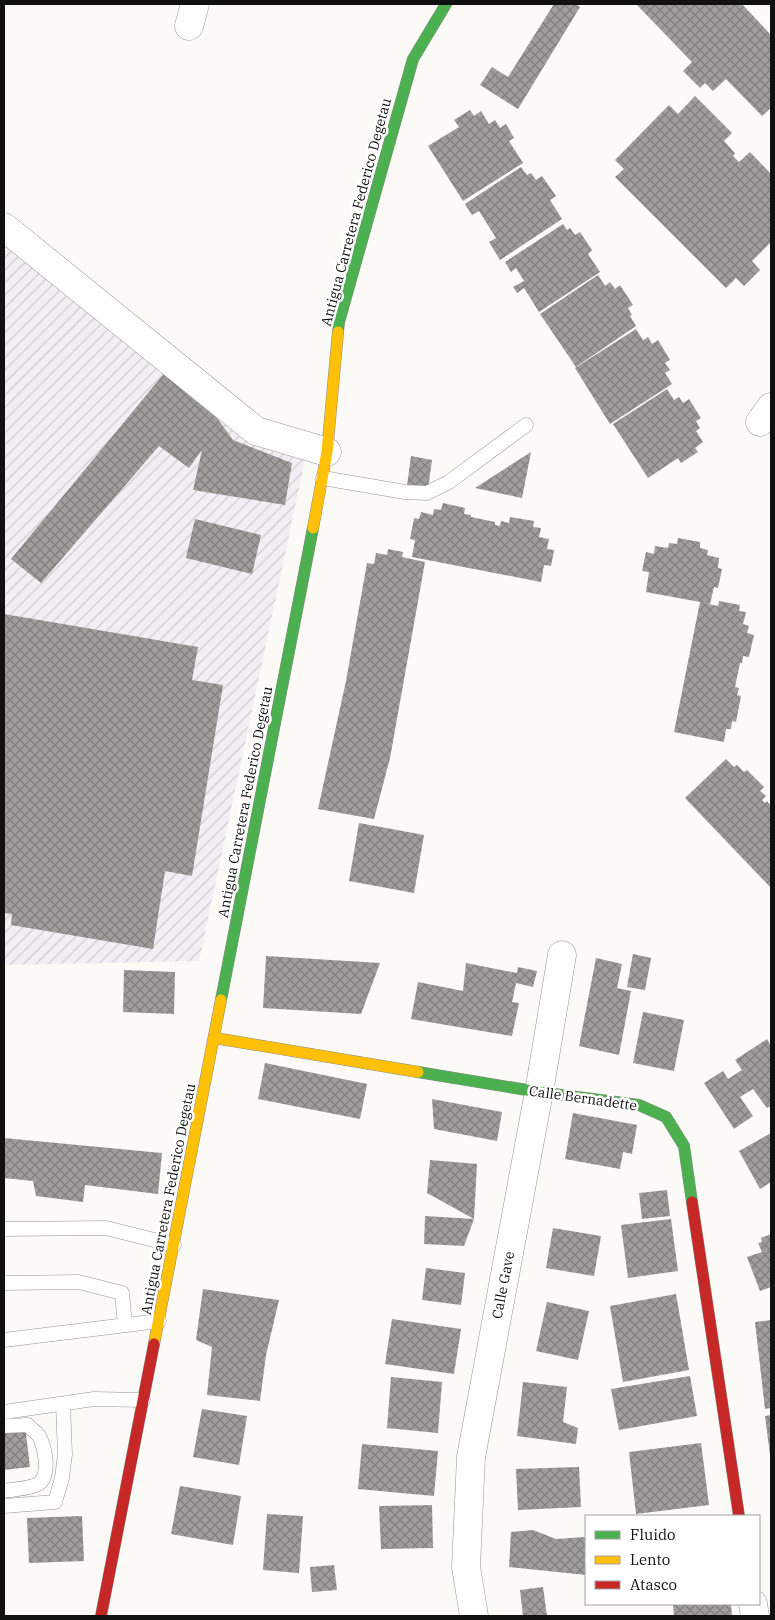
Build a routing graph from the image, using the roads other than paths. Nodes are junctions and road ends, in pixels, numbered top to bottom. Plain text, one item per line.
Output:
1 (446, 4) edge
2 (4, 227) edge
3 (526, 425) dead end
4 (327, 452) junction
5 (323, 478) junction
6 (562, 955) dead end
7 (215, 1038) junction
8 (539, 1092) junction
9 (4, 1229) edge
10 (174, 1245) junction
11 (4, 1283) edge
12 (159, 1321) junction
13 (125, 1325) junction
14 (4, 1340) edge
15 (143, 1400) junction
16 (63, 1404) junction
17 (4, 1412) edge
18 (4, 1426) edge
19 (4, 1491) edge
20 (4, 1506) edge
21 (739, 1515) edge
22 (101, 1616) edge
23 (474, 1616) edge

1 - 4 street, Antigua Carretera Federico Degetau
2 - 4 street
3 - 5 lane
4 - 5 street, Antigua Carretera Federico Degetau
5 - 7 street, Antigua Carretera Federico Degetau
6 - 8 street, Calle Gave
7 - 8 street, Calle Bernadette
7 - 10 street, Antigua Carretera Federico Degetau
8 - 21 street, Calle Bernadette
8 - 23 street, Calle Gave
9 - 10 lane
10 - 12 street, Antigua Carretera Federico Degetau
11 - 13 lane
12 - 13 lane
12 - 15 street, Antigua Carretera Federico Degetau
13 - 14 lane
15 - 16 lane
15 - 22 street, Antigua Carretera Federico Degetau
16 - 17 lane
16 - 20 lane
18 - 19 lane

